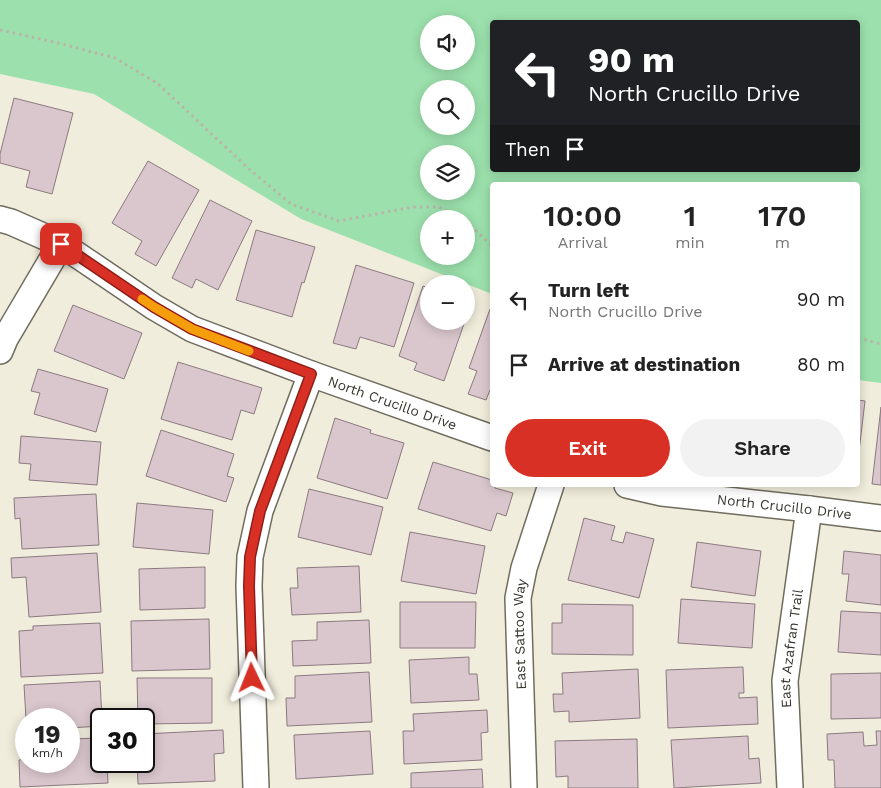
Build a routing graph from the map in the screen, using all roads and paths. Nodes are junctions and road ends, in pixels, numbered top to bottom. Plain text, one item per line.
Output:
1 (0, 30) edge
2 (445, 210) edge
3 (0, 219) edge
4 (475, 230) edge
5 (61, 244) junction
6 (490, 244) edge
7 (860, 339) edge
8 (881, 344) edge
9 (0, 350) edge
10 (311, 374) junction
11 (490, 437) edge
12 (550, 487) edge
13 (636, 487) edge
14 (809, 509) junction
15 (881, 518) edge
16 (256, 788) edge
17 (524, 788) edge
18 (790, 788) edge

1 - 2 path
3 - 5 street, North Crucillo Drive
4 - 6 path
5 - 9 street
5 - 10 street, North Crucillo Drive
7 - 8 path
10 - 11 street, North Crucillo Drive
10 - 16 street
12 - 17 street, East Sattoo Way
13 - 14 street, North Crucillo Drive
14 - 15 street, North Crucillo Drive
14 - 18 street, East Azafran Trail

